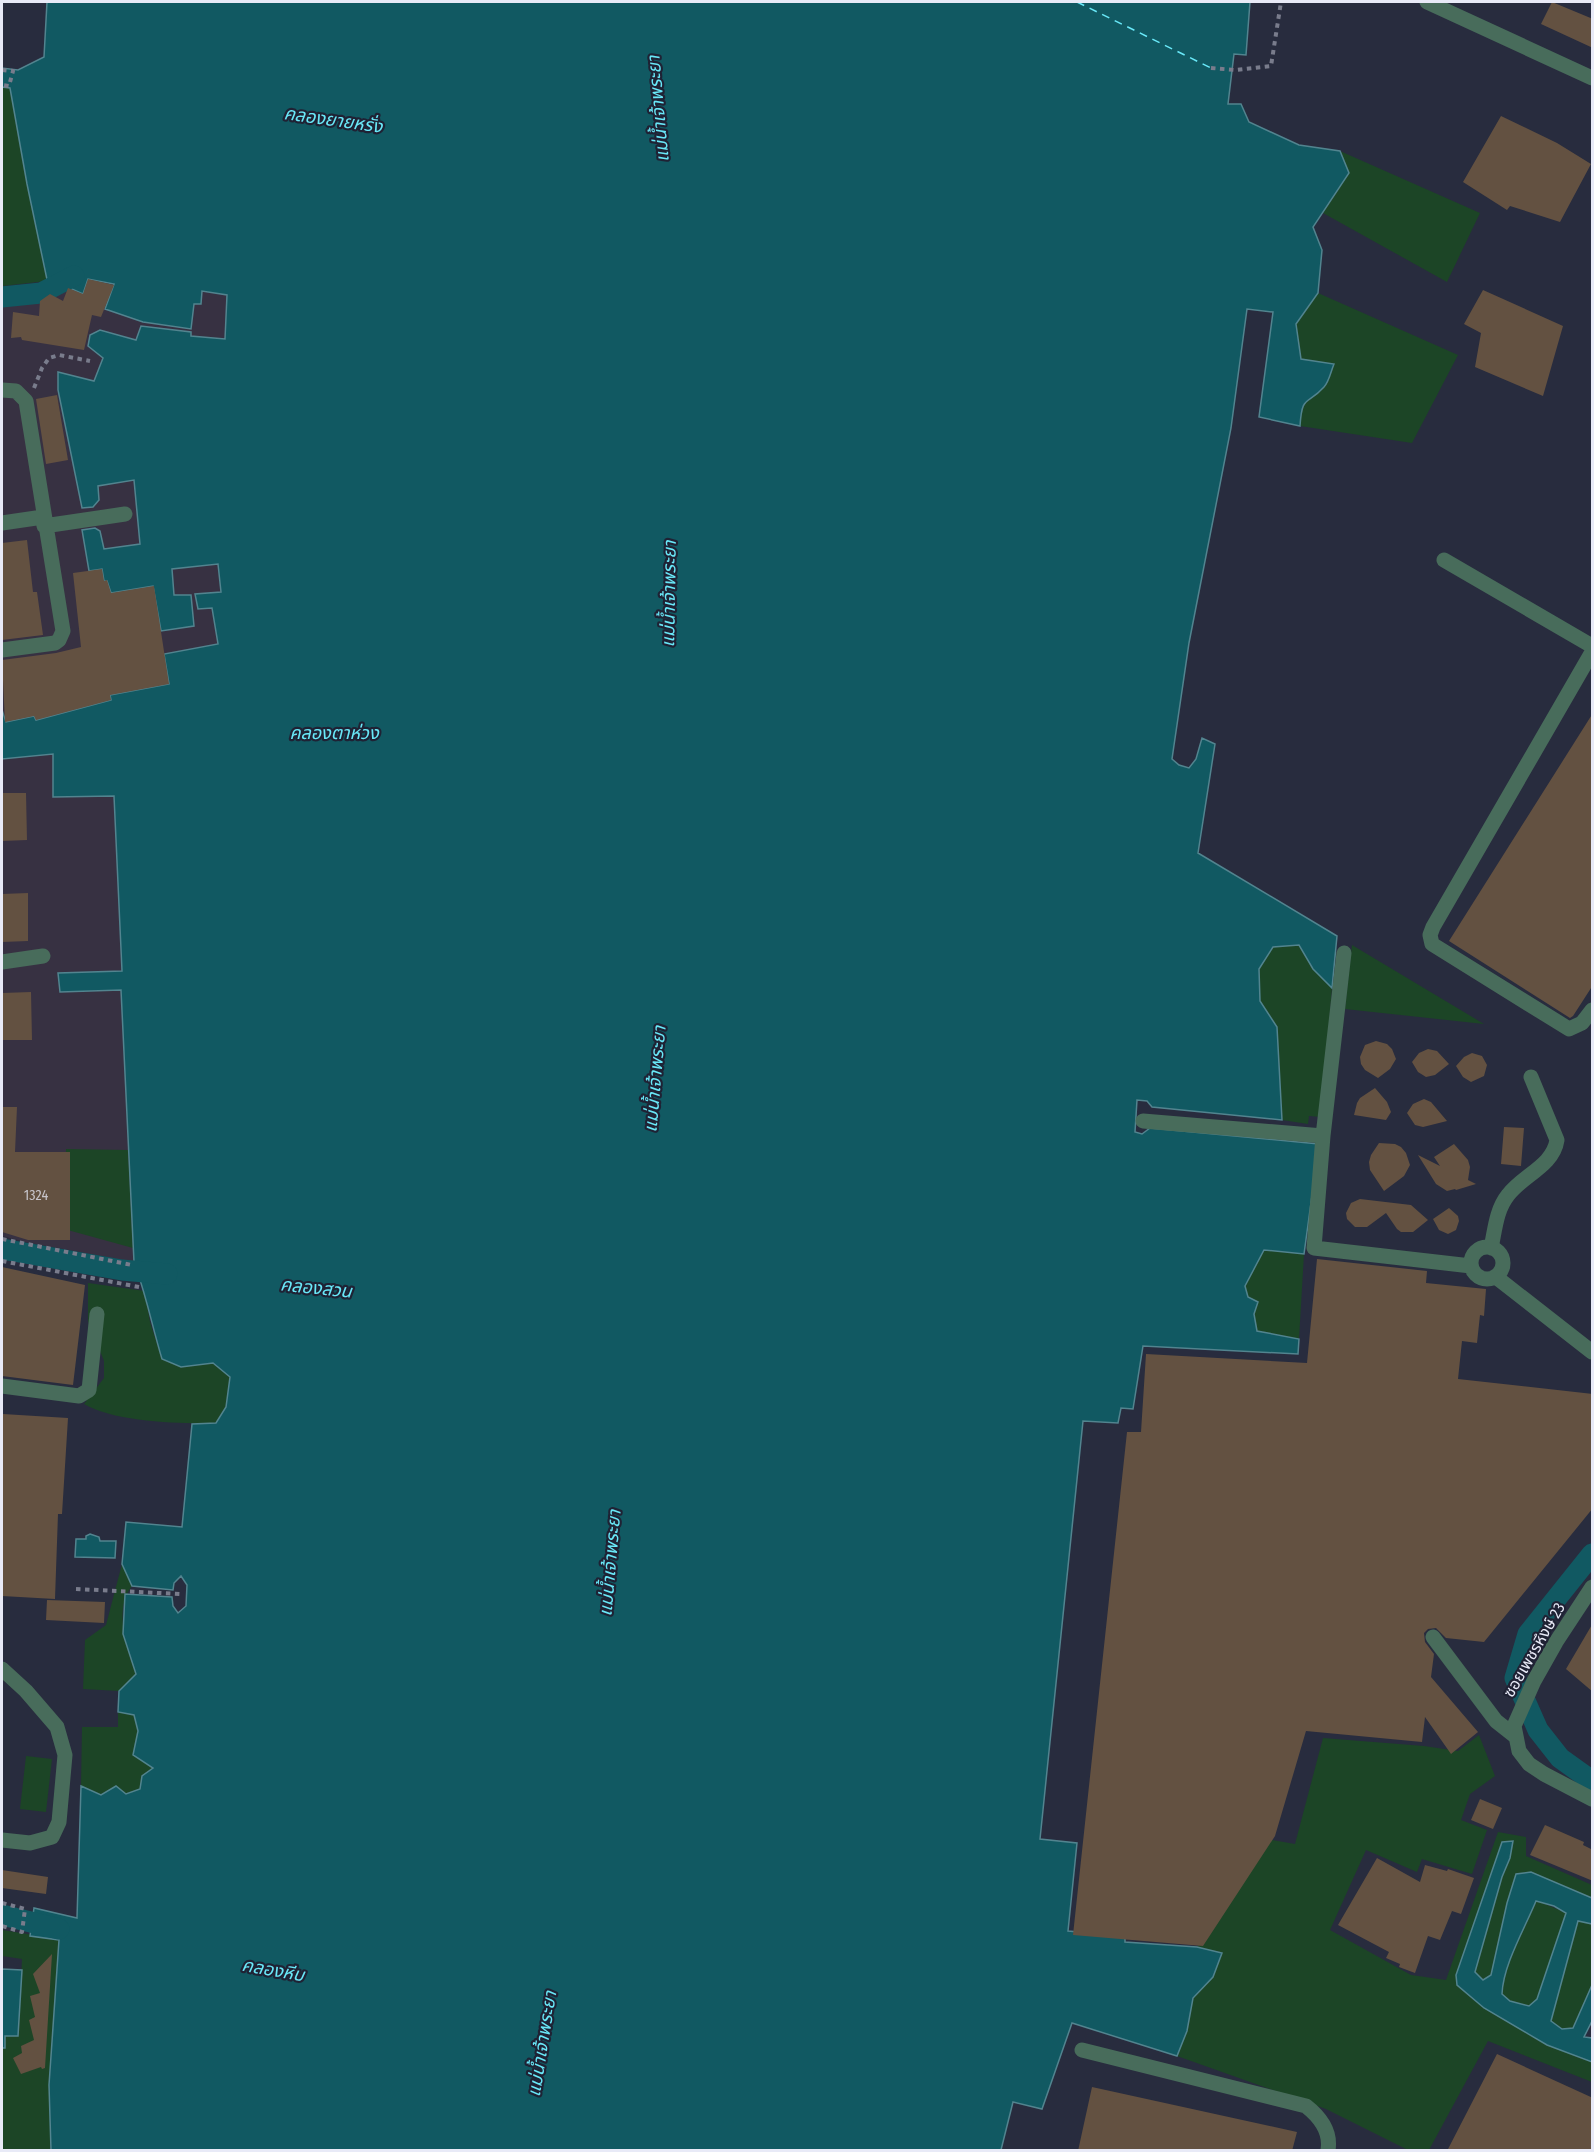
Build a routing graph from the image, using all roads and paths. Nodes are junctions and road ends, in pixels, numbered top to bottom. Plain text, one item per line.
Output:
1 (1281, 2) edge
2 (1429, 2) edge
3 (1211, 68) dead end
4 (2, 70) edge
5 (1593, 78) edge
6 (2, 86) edge
7 (90, 361) dead end
8 (2, 390) edge
9 (26, 401) junction
10 (125, 514) dead end
11 (44, 522) junction
12 (2, 523) edge
13 (1444, 560) dead end
14 (1593, 646) edge
15 (2, 650) edge
16 (1593, 652) edge
17 (1344, 953) dead end
18 (43, 956) dead end
19 (2, 962) edge
20 (1593, 1010) edge
21 (1531, 1077) dead end
22 (1143, 1120) dead end
23 (1323, 1136) junction
24 (2, 1239) edge
25 (1491, 1248) junction
26 (2, 1261) edge
27 (132, 1265) dead end
28 (1471, 1266) junction
29 (1496, 1277) junction
30 (139, 1287) dead end
31 (97, 1314) dead end
32 (1593, 1352) edge
33 (2, 1386) edge
34 (1593, 1587) edge
35 (76, 1589) dead end
36 (180, 1594) dead end
37 (1433, 1637) dead end
38 (2, 1669) edge
39 (1515, 1736) junction
40 (1593, 1799) edge
41 (2, 1840) edge
42 (2, 1903) edge
43 (2, 1926) edge
44 (1082, 2050) dead end
45 (1328, 2151) edge

1 - 3 path
2 - 5 street
4 - 6 path
7 - 9 path
8 - 9 street
9 - 11 street
10 - 11 street
11 - 12 street
11 - 15 street
13 - 14 street
16 - 20 street
17 - 23 street
18 - 19 street
21 - 25 street
22 - 23 street
23 - 28 street
24 - 27 path
25 - 28 street
25 - 29 street
26 - 30 path
28 - 29 street
29 - 32 street
31 - 33 street
34 - 39 street, ซอยเพชรหึงษ์ 23
35 - 36 path
37 - 39 street
38 - 41 street
39 - 40 street
42 - 43 path
44 - 45 street

